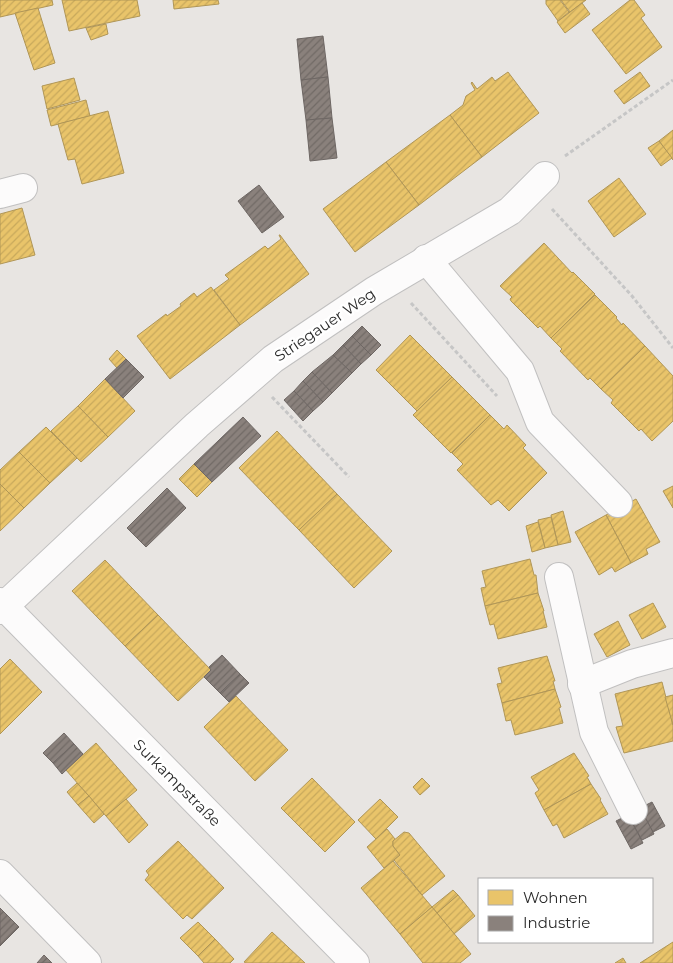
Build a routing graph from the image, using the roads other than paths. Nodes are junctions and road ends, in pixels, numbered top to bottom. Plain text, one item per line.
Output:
1 (539, 182) road end
2 (426, 259) junction
3 (618, 503) dead end
4 (559, 577) dead end
5 (1, 606) edge
6 (673, 653) edge
7 (582, 684) junction
8 (634, 810) dead end
9 (0, 874) edge
10 (87, 963) edge
11 (355, 963) edge

1 - 2 street, Striegauer Weg
2 - 3 street
2 - 5 street, Striegauer Weg
4 - 7 street
5 - 11 street, Surkampstraße
6 - 7 street
7 - 8 street
9 - 10 street

